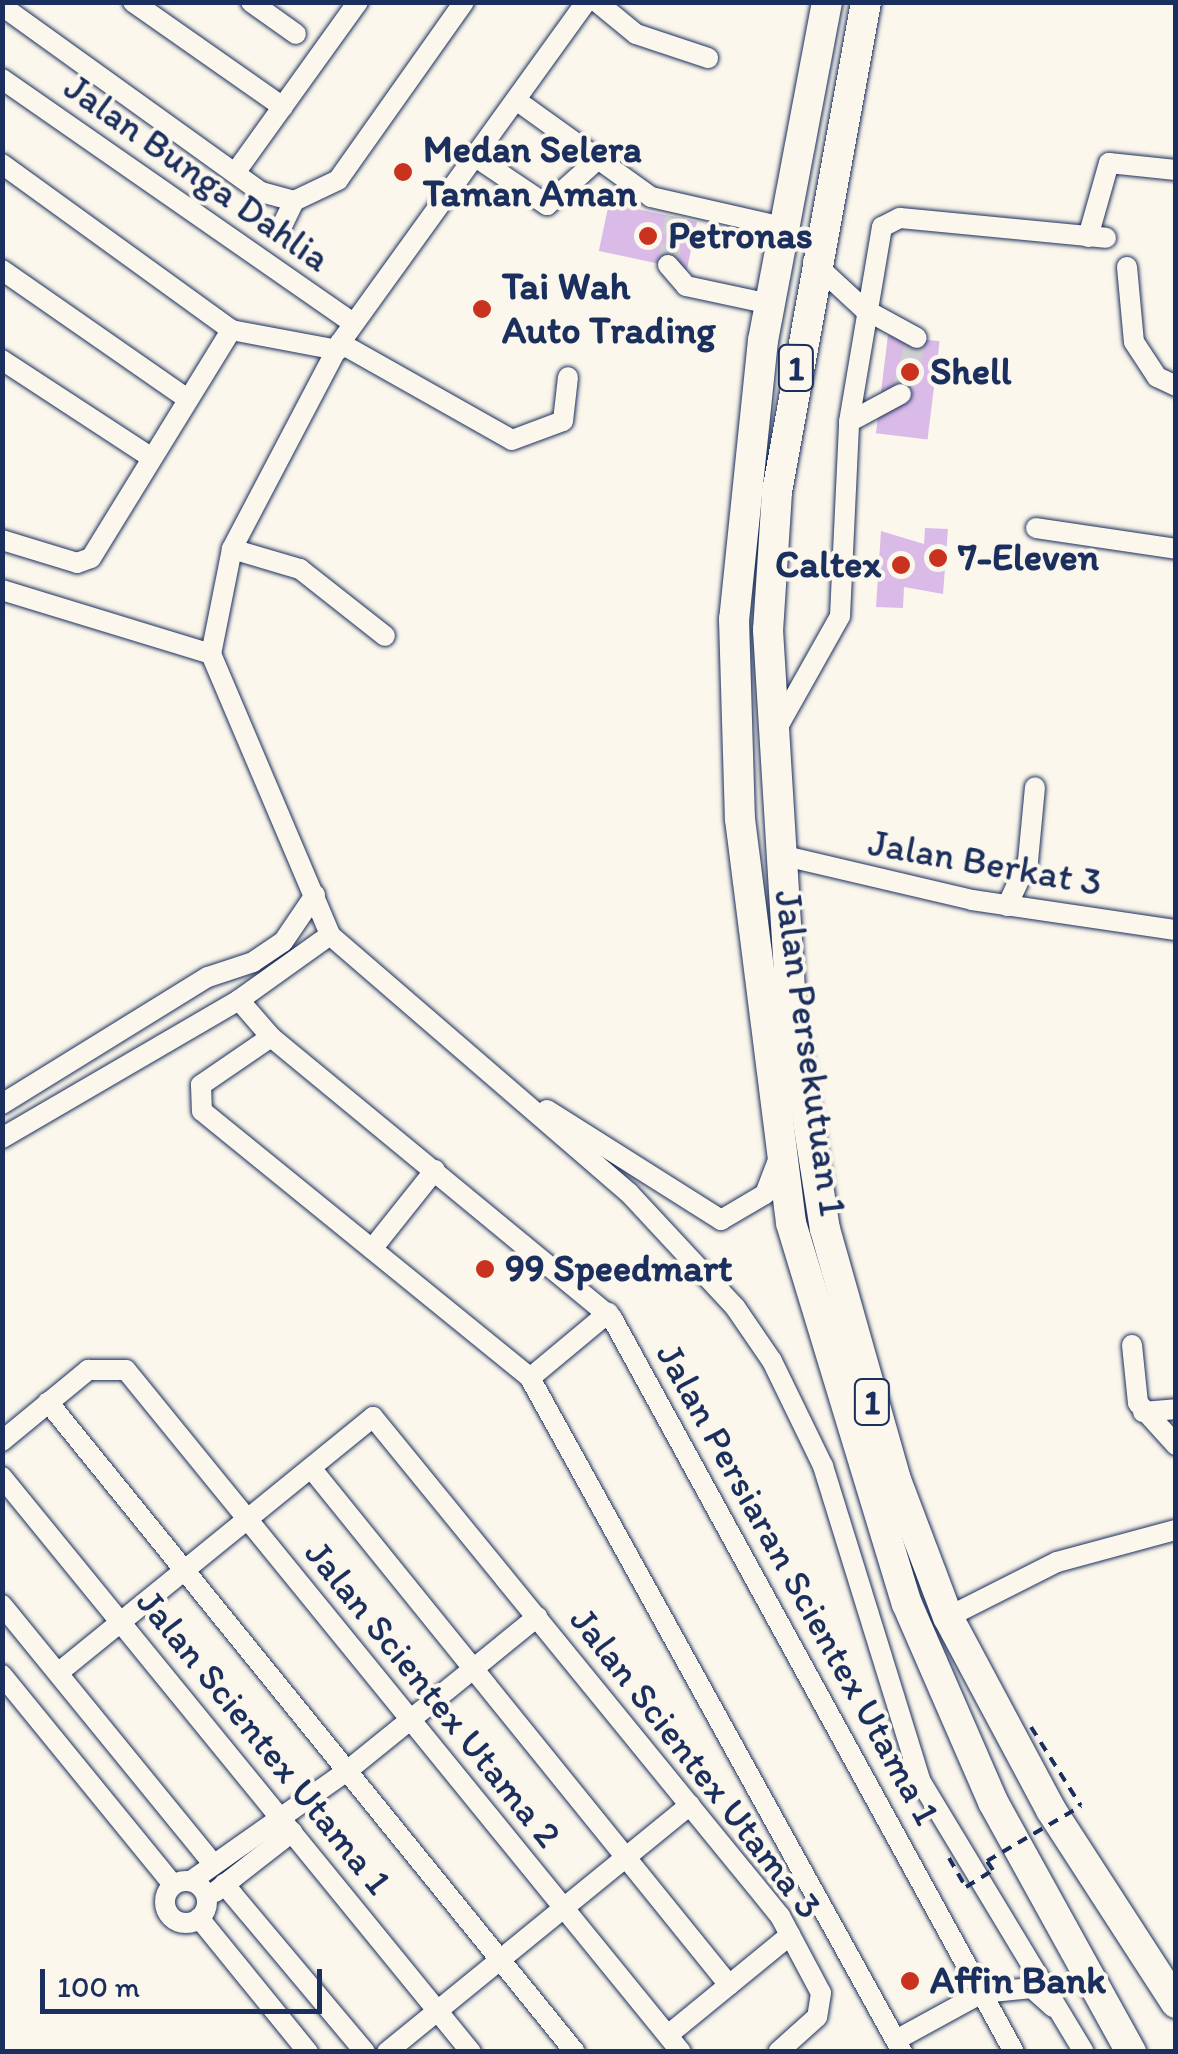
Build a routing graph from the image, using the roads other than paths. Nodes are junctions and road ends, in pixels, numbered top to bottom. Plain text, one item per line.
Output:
1 (133, 2) edge
2 (252, 2) edge
3 (358, 2) edge
4 (586, 2) edge
5 (597, 2) edge
6 (866, 4) edge
7 (458, 5) edge
8 (827, 5) edge
9 (2, 6) edge
10 (296, 34) dead end
11 (708, 58) dead end
12 (2, 80) edge
13 (516, 100) junction
14 (282, 107) junction
15 (474, 156) junction
16 (598, 159) junction
17 (2, 164) edge
18 (1176, 170) edge
19 (234, 173) junction
20 (294, 201) junction
21 (783, 227) junction
22 (280, 230) dead end
23 (813, 262) junction
24 (668, 265) dead end
25 (1127, 268) dead end
26 (2, 270) edge
27 (770, 304) junction
28 (864, 309) junction
29 (352, 323) junction
30 (231, 330) junction
31 (917, 338) dead end
32 (339, 347) junction
33 (6, 371) edge
34 (568, 378) dead end
35 (1176, 386) edge
36 (901, 394) dead end
37 (186, 398) junction
38 (849, 422) junction
39 (147, 455) junction
40 (1036, 528) dead end
41 (2, 540) edge
42 (232, 549) junction
43 (1176, 550) edge
44 (2, 590) edge
45 (386, 636) dead end
46 (211, 654) junction
47 (773, 735) junction
48 (1035, 788) dead end
49 (784, 856) junction
50 (315, 894) junction
51 (1007, 906) junction
52 (1176, 930) edge
53 (330, 935) junction
54 (239, 1000) junction
55 (174, 1003) junction
56 (270, 1037) junction
57 (486, 1072) junction
58 (2, 1104) edge
59 (2, 1138) edge
60 (781, 1148) junction
61 (435, 1170) junction
62 (372, 1250) junction
63 (608, 1313) junction
64 (1132, 1345) dead end
65 (530, 1378) junction
66 (48, 1402) junction
67 (1176, 1409) edge
68 (1144, 1412) junction
69 (2, 1441) edge
70 (1176, 1445) edge
71 (311, 1468) junction
72 (2, 1477) edge
73 (247, 1520) junction
74 (1176, 1530) edge
75 (184, 1570) junction
76 (2, 1605) edge
77 (536, 1617) junction
78 (948, 1617) junction
79 (121, 1622) junction
80 (474, 1668) junction
81 (58, 1673) junction
82 (2, 1676) edge
83 (408, 1721) junction
84 (348, 1771) junction
85 (690, 1805) junction
86 (287, 1826) junction
87 (626, 1857) junction
88 (219, 1875) junction
89 (182, 1883) junction
90 (563, 1908) junction
91 (203, 1909) junction
92 (790, 1935) junction
93 (500, 1959) junction
94 (730, 1985) junction
95 (982, 1993) junction
96 (1176, 2002) edge
97 (438, 2011) junction
98 (674, 2043) edge
99 (899, 2046) edge
100 (308, 2052) edge
101 (366, 2052) edge
102 (387, 2052) edge
103 (471, 2052) edge
104 (575, 2052) edge
105 (778, 2052) edge
106 (1014, 2052) edge
107 (1082, 2052) edge
108 (1131, 2052) edge

1 - 14 street
2 - 10 street
3 - 14 street
4 - 13 street
5 - 11 street
6 - 23 highway, Jalan Persekutuan 1 / 1
7 - 20 street
8 - 21 highway, Jalan Persekutuan 1 / 1
9 - 19 street
12 - 29 street, Jalan Bunga Dahlia
13 - 15 street
13 - 16 street
14 - 19 street
15 - 16 street
15 - 29 street
16 - 21 street
17 - 30 street
18 - 28 street
19 - 20 street
20 - 22 street
21 - 27 highway, Jalan Persekutuan 1 / 1
23 - 28 street
23 - 47 highway, Jalan Persekutuan 1 / 1
24 - 27 street
25 - 35 street
26 - 37 street
27 - 60 highway, Jalan Persekutuan 1 / 1
28 - 31 street
28 - 38 street
29 - 32 street
30 - 32 street
30 - 37 street
32 - 34 street
32 - 42 street
33 - 39 street
36 - 38 street
37 - 39 street
38 - 47 street
39 - 41 street
40 - 43 street
42 - 45 street
42 - 46 street
44 - 46 street
46 - 50 street
47 - 49 highway, Jalan Persekutuan 1 / 1
48 - 51 street
49 - 51 street, Jalan Berkat 3
49 - 78 highway, Jalan Persekutuan 1 / 1
50 - 53 street
50 - 55 street
51 - 52 street, Jalan Berkat 3
53 - 54 street
53 - 57 street
54 - 55 street
54 - 56 street, Jalan Persiaran Scientex Utama 1
54 - 59 street
55 - 58 street
56 - 61 street, Jalan Persiaran Scientex Utama 1
56 - 62 street
57 - 60 street
57 - 107 street
60 - 108 highway, Jalan Persekutuan 1 / 1
61 - 62 street
61 - 63 street, Jalan Persiaran Scientex Utama 1
62 - 65 street
63 - 65 street
63 - 95 street, Jalan Persiaran Scientex Utama 1
64 - 68 street
65 - 99 street
66 - 69 street
66 - 73 street, Jalan Scientex Utama 2
66 - 75 street
67 - 68 street
68 - 70 street
71 - 73 street
71 - 77 street, Jalan Scientex Utama 3
71 - 80 street
72 - 79 street, Jalan Scientex Utama 1
73 - 75 street
73 - 83 street, Jalan Scientex Utama 2
74 - 78 street
75 - 79 street
75 - 84 street
76 - 81 street
77 - 80 street
77 - 85 street, Jalan Scientex Utama 3
78 - 96 highway, Jalan Persekutuan 1 / 1
79 - 81 street
79 - 86 street, Jalan Scientex Utama 1
80 - 83 street
80 - 87 street
81 - 88 street
82 - 89 street
83 - 84 street
83 - 90 street, Jalan Scientex Utama 2
84 - 86 street
84 - 93 street
85 - 87 street
85 - 92 street, Jalan Scientex Utama 3
86 - 88 street
86 - 97 street, Jalan Scientex Utama 1
87 - 90 street
87 - 94 street
88 - 89 street
88 - 91 street
88 - 101 street
89 - 91 street
89 - 91 street
90 - 93 street
90 - 98 street, Jalan Scientex Utama 2
91 - 100 street
92 - 94 street
92 - 105 street, Jalan Scientex Utama 3
93 - 97 street
93 - 104 street
94 - 98 street
95 - 99 street
95 - 106 street, Jalan Persiaran Scientex Utama 1
95 - 107 street
97 - 102 street
97 - 103 street, Jalan Scientex Utama 1

